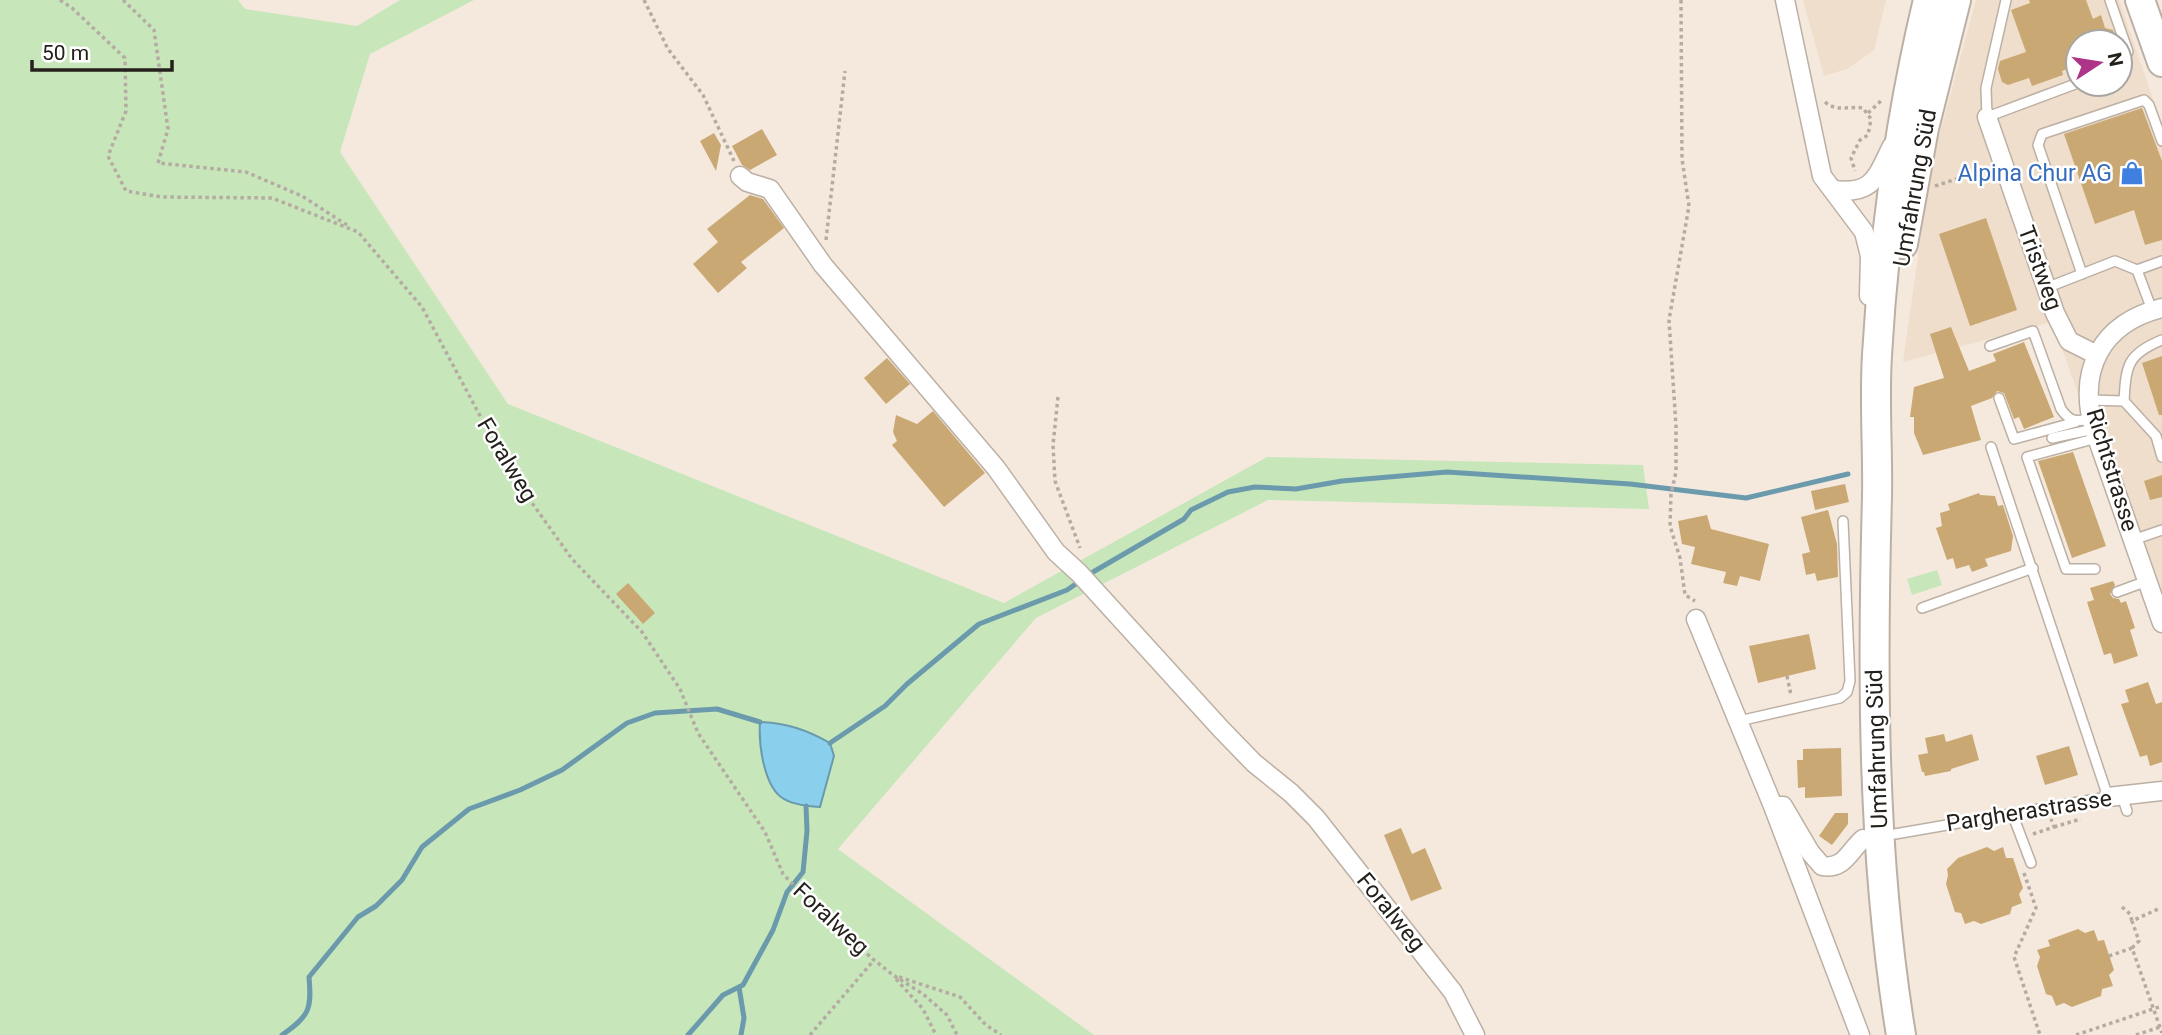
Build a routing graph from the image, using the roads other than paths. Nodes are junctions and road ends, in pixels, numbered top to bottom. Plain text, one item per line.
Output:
1 (1785, 0) edge
2 (1928, 0) edge
3 (1956, 0) edge
4 (2006, 0) edge
5 (2110, 0) edge
6 (2140, 0) edge
7 (2120, 28) edge
8 (2162, 62) edge
9 (2064, 88) edge
10 (1987, 117) junction
11 (1901, 128) junction
12 (2162, 141) edge
13 (740, 176) road end
14 (1833, 190) junction
15 (2162, 261) edge
16 (2137, 270) junction
17 (2082, 274) junction
18 (2046, 288) junction
19 (2157, 309) edge
20 (2162, 340) edge
21 (1990, 345) dead end
22 (2097, 355) junction
23 (1876, 358) junction
24 (1999, 398) dead end
25 (2090, 400) junction
26 (2124, 401) junction
27 (2089, 427) junction
28 (2052, 438) dead end
29 (1991, 447) dead end
30 (2162, 457) edge
31 (1877, 462) junction
32 (1843, 521) dead end
33 (2162, 530) edge
34 (2133, 540) junction
35 (2033, 568) junction
36 (2095, 569) dead end
37 (2147, 580) junction
38 (2117, 592) dead end
39 (1922, 608) dead end
40 (1696, 610) road end
41 (2161, 615) edge
42 (1739, 721) junction
43 (2162, 791) edge
44 (2119, 801) junction
45 (1773, 806) junction
46 (2012, 813) junction
47 (1895, 834) dead end
48 (1863, 839) dead end
49 (2031, 863) dead end
50 (1475, 1035) edge
51 (1860, 1035) edge
52 (1901, 1035) edge

1 - 14 street
2 - 11 main road, Umfahrung Süd
3 - 31 main road, Umfahrung Süd
4 - 10 lane
5 - 7 lane
6 - 8 main road
9 - 10 lane
10 - 18 street, Tristweg
11 - 14 street
11 - 23 main road, Umfahrung Süd
12 - 17 lane
13 - 50 street, Foralweg
14 - 23 street
15 - 16 lane
16 - 17 lane
16 - 19 lane
17 - 18 lane
18 - 22 street, Tristweg
19 - 22 street, Richtstrasse
20 - 26 lane
21 - 27 lane
22 - 25 street, Richtstrasse
23 - 31 main road, Umfahrung Süd
24 - 27 lane
25 - 26 lane
25 - 27 street, Richtstrasse
26 - 30 lane
27 - 28 lane
27 - 34 street, Richtstrasse
27 - 36 lane
29 - 35 lane
31 - 52 main road, Umfahrung Süd
32 - 42 lane
33 - 34 lane
34 - 37 street, Richtstrasse
35 - 39 lane
35 - 44 lane
37 - 38 lane
37 - 41 street, Richtstrasse
40 - 42 street
42 - 45 street
43 - 44 street, Pargherastrasse
44 - 46 lane, Pargherastrasse
45 - 48 street
45 - 51 street
46 - 47 lane, Pargherastrasse
46 - 49 lane

